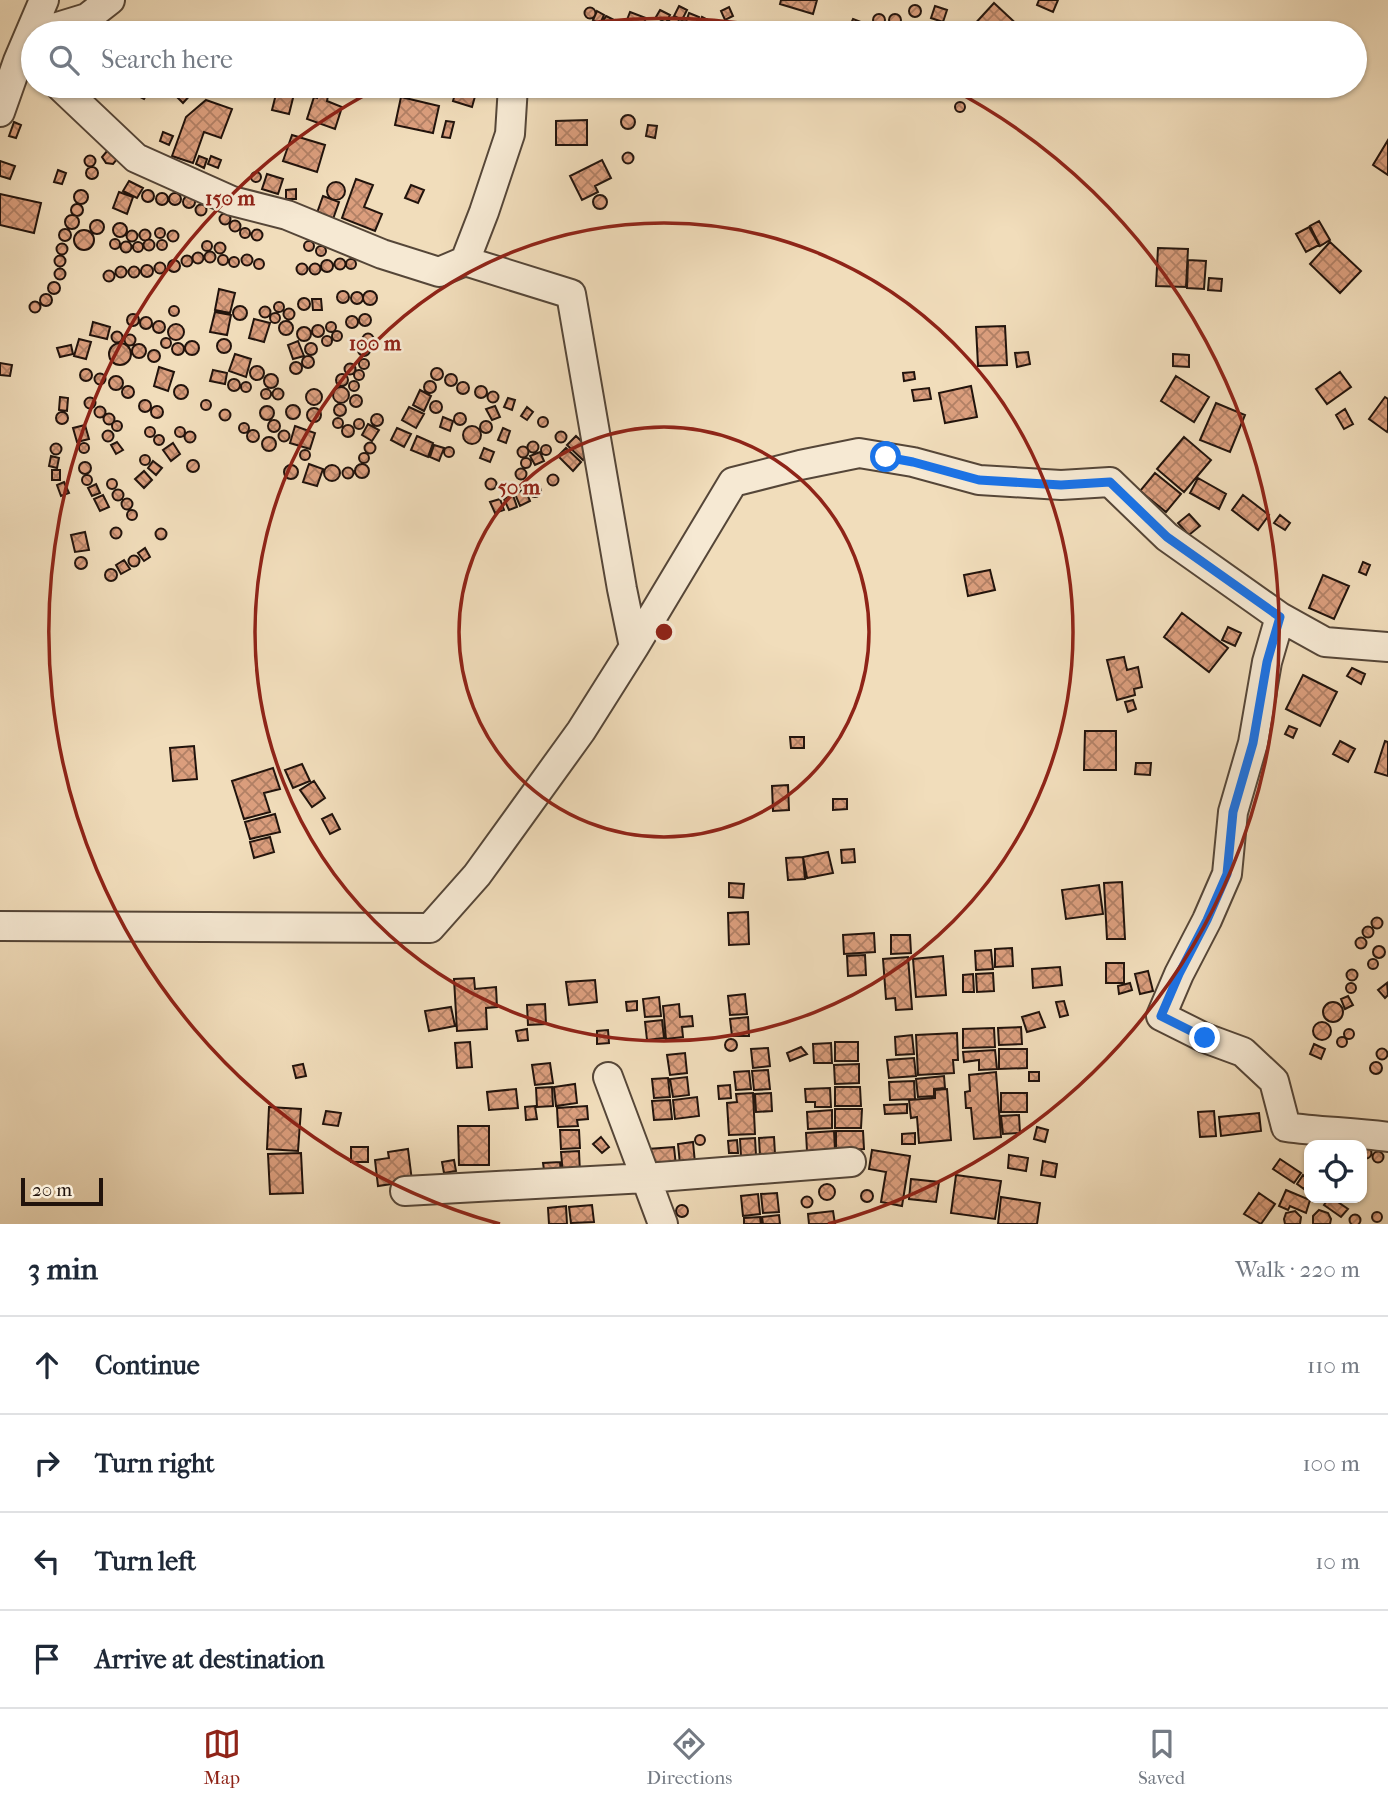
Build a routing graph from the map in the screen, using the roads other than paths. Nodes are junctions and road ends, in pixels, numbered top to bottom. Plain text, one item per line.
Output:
1 (44, 0) edge
2 (110, 0) edge
3 (38, 21) edge
4 (78, 21) edge
5 (21, 56) edge
6 (73, 98) edge
7 (512, 98) edge
8 (0, 112) edge
9 (465, 261) junction
10 (1280, 617) junction
11 (634, 647) junction
12 (1388, 648) edge
13 (0, 926) edge
14 (608, 1077) dead end
15 (1388, 1137) edge
16 (851, 1162) dead end
17 (646, 1178) junction
18 (405, 1191) dead end
19 (663, 1224) edge

1 - 3 street
2 - 4 street
5 - 8 street
6 - 9 street
7 - 9 street
9 - 11 street
10 - 11 street
10 - 12 street
10 - 15 street
11 - 13 street
14 - 17 street
16 - 17 street
17 - 18 street
17 - 19 street

